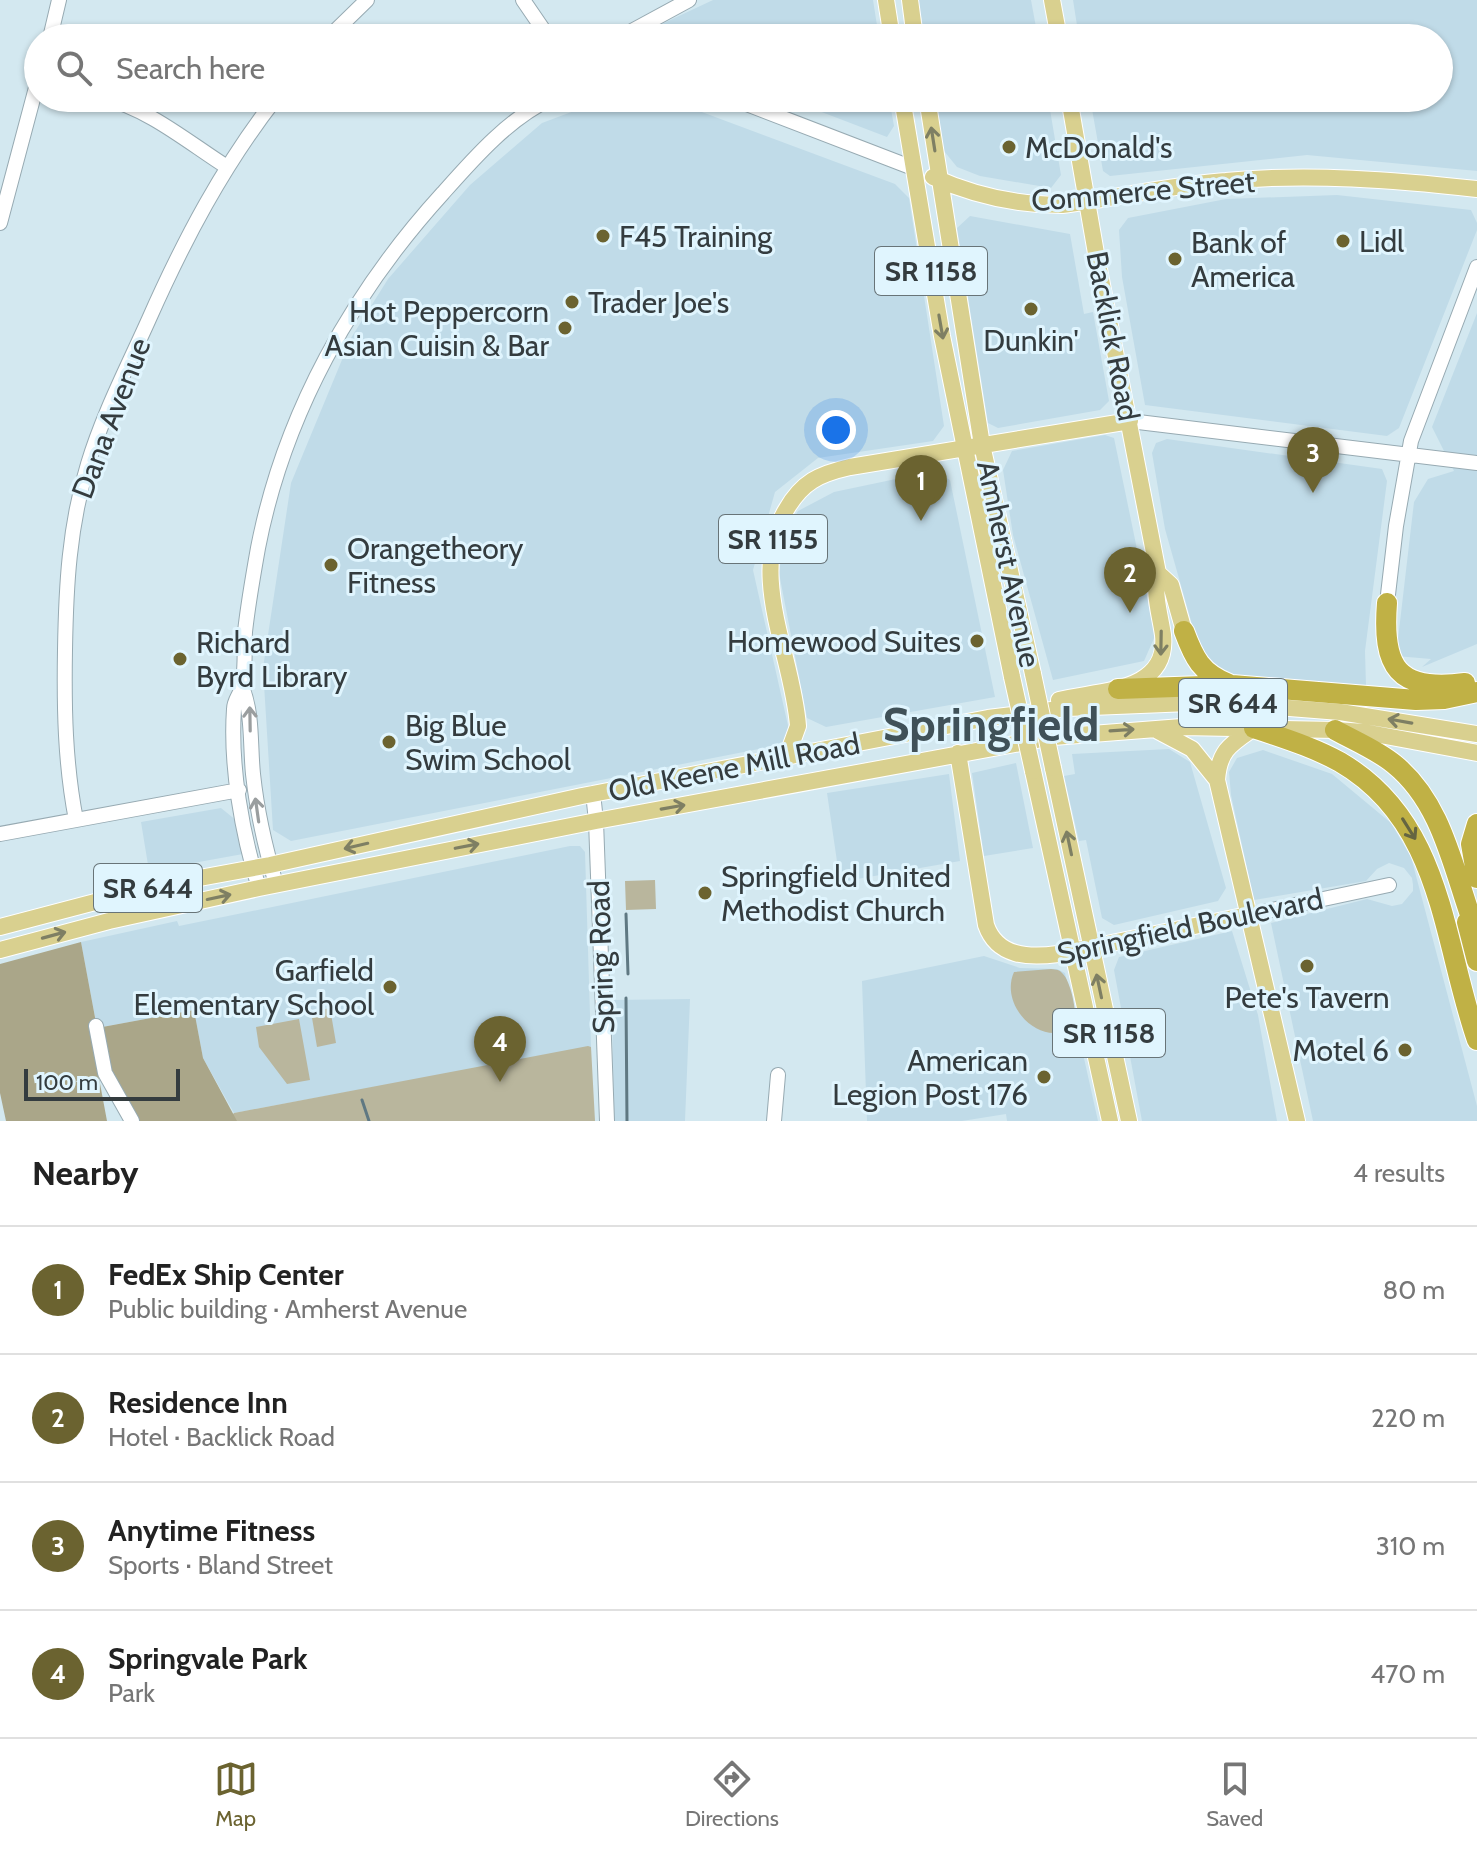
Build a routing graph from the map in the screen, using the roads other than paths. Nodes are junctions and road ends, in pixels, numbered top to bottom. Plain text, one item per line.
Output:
1 (59, 0) edge
2 (367, 0) edge
3 (523, 0) edge
4 (689, 0) edge
5 (886, 0) edge
6 (908, 0) edge
7 (1052, 0) edge
8 (53, 24) edge
9 (342, 24) edge
10 (539, 24) edge
11 (645, 24) edge
12 (890, 24) edge
13 (912, 24) edge
14 (1056, 24) edge
15 (30, 112) edge
16 (140, 112) edge
17 (266, 112) edge
18 (527, 112) edge
19 (767, 112) edge
20 (904, 112) edge
21 (929, 112) edge
22 (1071, 112) edge
23 (227, 167) junction
24 (913, 168) junction
25 (939, 179) junction
26 (1477, 189) edge
27 (1086, 202) junction
28 (0, 223) edge
29 (1477, 267) edge
30 (1130, 421) junction
31 (982, 445) junction
32 (964, 449) junction
33 (1408, 455) junction
34 (1477, 463) edge
35 (1158, 573) junction
36 (1387, 603) joint
37 (1184, 631) joint
38 (1477, 681) edge
39 (1232, 685) junction
40 (242, 687) junction
41 (1118, 689) junction
42 (1477, 692) edge
43 (797, 716) junction
44 (988, 718) junction
45 (1151, 728) junction
46 (1254, 728) junction
47 (1335, 730) junction
48 (1477, 734) edge
49 (844, 745) junction
50 (958, 753) junction
51 (1477, 753) edge
52 (774, 759) junction
53 (1217, 780) junction
54 (239, 790) junction
55 (593, 793) junction
56 (76, 820) junction
57 (596, 821) junction
58 (1477, 824) edge
59 (0, 834) edge
60 (1451, 860) junction
61 (270, 865) junction
62 (253, 869) junction
63 (1477, 878) edge
64 (276, 884) junction
65 (1389, 885) dead end
66 (259, 888) junction
67 (1248, 915) junction
68 (0, 927) edge
69 (1477, 934) edge
70 (1091, 949) junction
71 (0, 950) edge
72 (1072, 952) junction
73 (1477, 961) edge
74 (96, 1026) dead end
75 (1476, 1040) edge
76 (778, 1075) dead end
77 (132, 1121) edge
78 (607, 1121) edge
79 (774, 1121) edge
80 (1110, 1121) edge
81 (1129, 1121) edge
82 (1297, 1121) edge

1 - 8 street
2 - 9 street
3 - 10 street
4 - 11 street
5 - 12 main road
6 - 13 main road
7 - 14 main road
15 - 28 street
16 - 23 street
17 - 23 street, Dana Avenue
18 - 40 street
19 - 24 street, Commerce Street
20 - 24 main road, Amherst Avenue / SR 1158
25 -> 21 main road, Amherst Avenue / SR 1158
22 - 27 main road, Backlick Road
23 - 56 street, Dana Avenue
24 - 25 main road, Commerce Street
24 -> 32 main road, Amherst Avenue / SR 1158
25 - 27 main road, Commerce Street
25 - 31 main road, Amherst Avenue / SR 1158
26 - 27 main road, Commerce Street
27 - 30 main road, Backlick Road
29 - 33 street
30 - 31 main road, SR 1155
30 - 33 street, SR 1155
30 - 35 main road, Backlick Road
31 - 32 main road, SR 1155
70 -> 31 main road, Amherst Avenue / SR 1158, bridge
32 - 43 main road, SR 1155
32 - 72 main road, Amherst Avenue / SR 1158, bridge
33 - 34 street
33 - 36 street
35 - 37 main road, Backlick Road
35 -> 41 main road, Backlick Road
36 - 38 highway
37 - 39 highway
39 - 41 highway
39 - 42 highway
40 - 54 street
61 -> 40 street
41 - 44 main road, Backlick Road
43 - 49 main road
43 - 52 main road
48 -> 44 main road, Old Keene Mill Road / SR 644
44 - 49 main road, Old Keene Mill Road / SR 644
45 - 46 main road, Old Keene Mill Road / SR 644
50 -> 45 main road, Old Keene Mill Road / SR 644
45 - 53 main road
46 - 47 main road, Old Keene Mill Road / SR 644
46 - 53 main road
46 -> 75 highway
47 - 51 main road, Old Keene Mill Road / SR 644
47 - 60 highway
49 - 52 main road, Old Keene Mill Road / SR 644
57 -> 50 main road, Old Keene Mill Road / SR 644
50 - 72 main road, Springfield Boulevard
52 - 55 main road, Old Keene Mill Road / SR 644
53 - 67 main road
54 - 56 street
54 - 62 street
55 - 57 street, Spring Road
55 -> 61 main road, Old Keene Mill Road / SR 644
56 - 59 street
64 -> 57 main road, Old Keene Mill Road / SR 644
57 - 78 street, Spring Road
58 - 63 highway
60 - 69 highway
60 - 73 highway
61 - 62 main road, Old Keene Mill Road / SR 644
61 - 64 street
62 - 66 street
62 - 68 main road, Old Keene Mill Road / SR 644
64 - 66 main road, Old Keene Mill Road / SR 644
65 - 67 street, Springfield Boulevard
71 -> 66 main road, Old Keene Mill Road / SR 644
67 - 70 main road, Springfield Boulevard
67 - 82 main road
70 - 72 main road, Springfield Boulevard
81 -> 70 main road, Amherst Avenue / SR 1158
72 - 80 main road, Amherst Avenue / SR 1158
74 - 77 street
76 - 79 street

